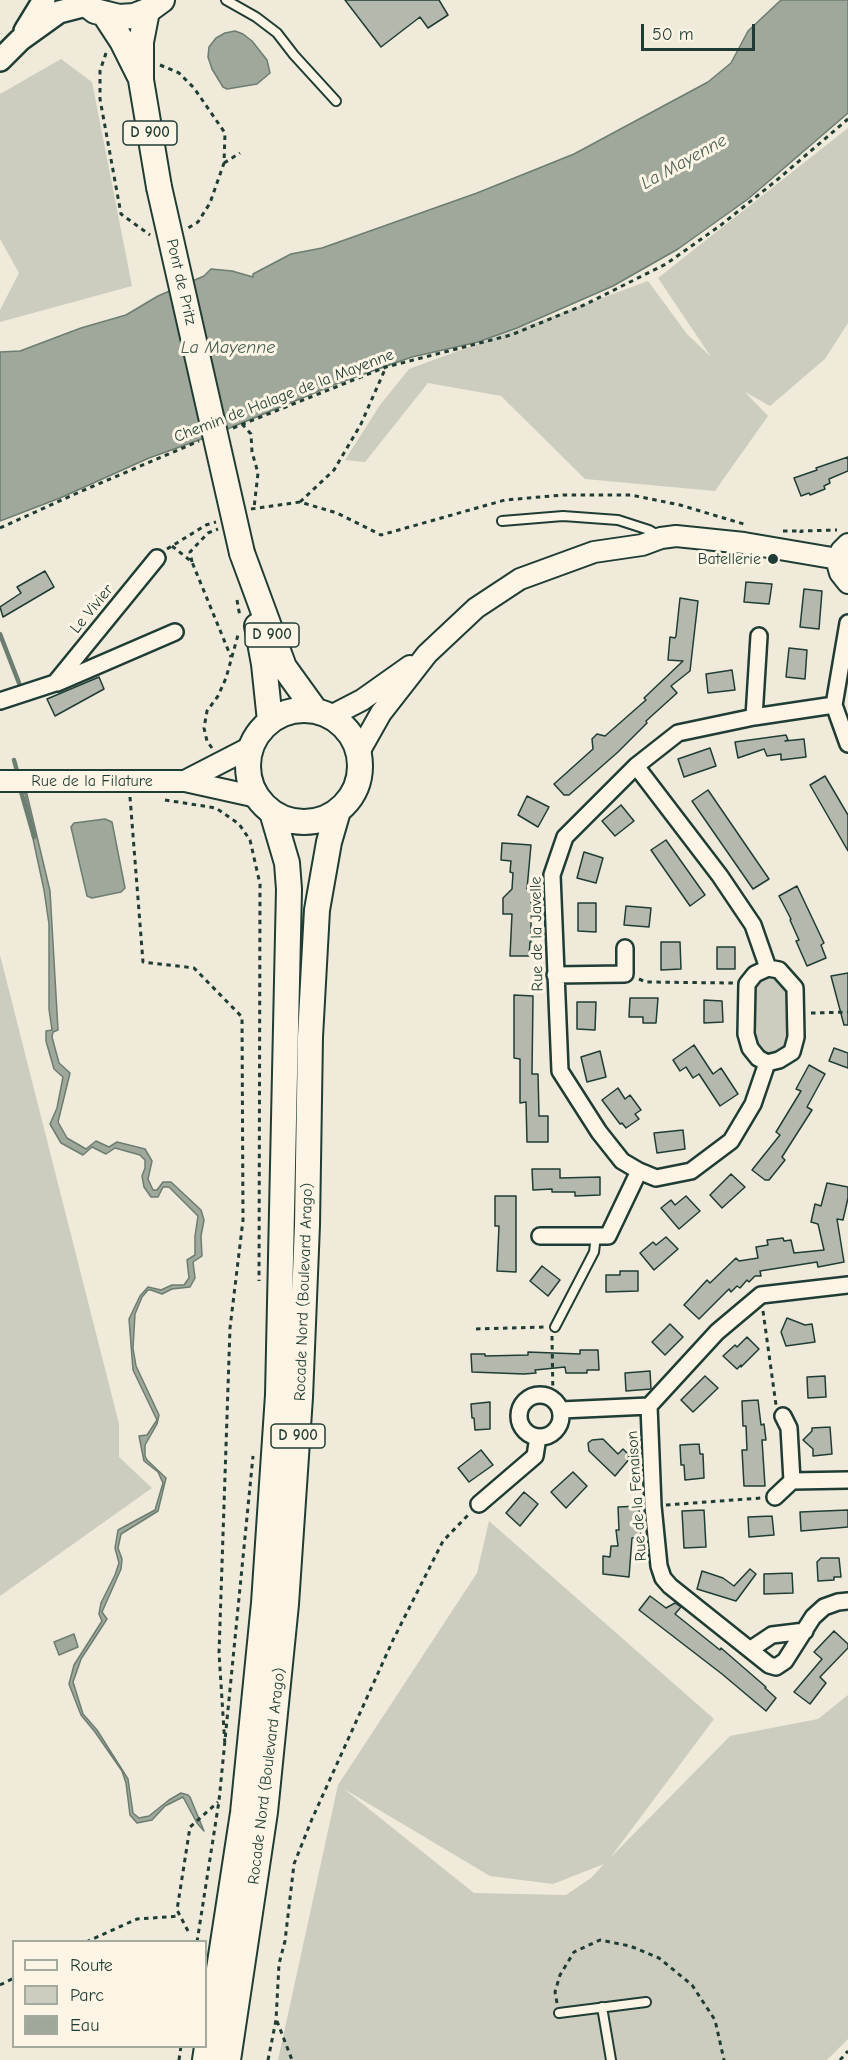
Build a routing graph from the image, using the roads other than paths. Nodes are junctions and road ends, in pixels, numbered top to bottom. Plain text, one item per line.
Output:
1 (44, 0) edge
2 (226, 0) edge
3 (154, 6) edge
4 (91, 7) edge
5 (20, 39) junction
6 (0, 60) edge
7 (141, 80) junction
8 (336, 101) dead end
9 (502, 521) dead end
10 (661, 538) junction
11 (842, 544) edge
12 (242, 553) junction
13 (157, 558) dead end
14 (848, 583) edge
15 (848, 623) edge
16 (176, 632) dead end
17 (759, 636) dead end
18 (427, 654) junction
19 (55, 683) junction
20 (0, 701) edge
21 (834, 705) junction
22 (323, 713) junction
23 (754, 717) junction
24 (270, 721) junction
25 (847, 739) edge
26 (251, 747) junction
27 (359, 752) junction
28 (636, 766) junction
29 (0, 781) edge
30 (185, 781) junction
31 (265, 805) junction
32 (338, 811) junction
33 (625, 948) dead end
34 (768, 968) junction
35 (555, 975) junction
36 (767, 1063) junction
37 (639, 1172) junction
38 (540, 1236) dead end
39 (597, 1236) junction
40 (848, 1285) edge
41 (555, 1327) road end
42 (557, 1405) junction
43 (649, 1406) junction
44 (783, 1416) road end
45 (538, 1437) junction
46 (848, 1480) edge
47 (792, 1481) junction
48 (775, 1497) road end
49 (479, 1504) road end
50 (848, 1601) edge
51 (805, 1631) junction
52 (751, 1649) junction
53 (646, 2002) dead end
54 (602, 2007) junction
55 (559, 2013) road end
56 (207, 2047) edge
57 (228, 2060) edge
58 (611, 2060) edge

1 - 5 main road
2 - 8 lane
3 - 4 main road
3 - 7 main road, Pont de Pritz / D 900
4 - 5 main road
4 - 7 main road, Pont de Pritz / D 900
5 - 6 main road
7 - 12 main road, Pont de Pritz / D 900, bridge
9 - 10 lane
10 - 11 street
10 - 18 street
11 - 14 street
12 - 22 main road, Pont de Pritz / D 900
12 - 24 main road, Pont de Pritz / D 900
13 - 19 street, Le Vivier
15 - 21 street
16 - 19 street
17 - 23 street
18 - 22 street
18 - 27 street
19 - 20 street
21 - 23 street, Rue de la Javelle
21 - 25 street
22 - 24 main road
22 - 27 main road
23 - 28 street, Rue de la Javelle
24 - 26 main road
26 - 30 street, Rue de la Filature
26 - 31 main road
27 - 32 main road
28 - 34 street
28 - 35 street, Rue de la Javelle
29 - 30 street, Rue de la Filature
30 - 31 street, Rue de la Filature
31 - 32 main road
31 - 56 main road, Rocade Nord (Boulevard Arago) / D 900
32 - 57 main road, Rocade Nord (Boulevard Arago) / D 900
33 - 35 street
34 - 36 street
34 - 36 street
35 - 37 street, Rue de la Javelle
36 - 37 street
37 - 39 street
38 - 39 street
39 - 41 lane
40 - 43 street
42 - 43 street, Rue de la Fenaison
42 - 45 street
42 - 45 street, Rue de la Fenaison
43 - 52 street, Rue de la Fenaison
44 - 47 street
45 - 49 street
46 - 47 street
47 - 48 street
50 - 51 street, Rue de la Fenaison
51 - 52 street
51 - 52 street, Rue de la Fenaison
53 - 54 lane
54 - 55 lane
54 - 58 lane

